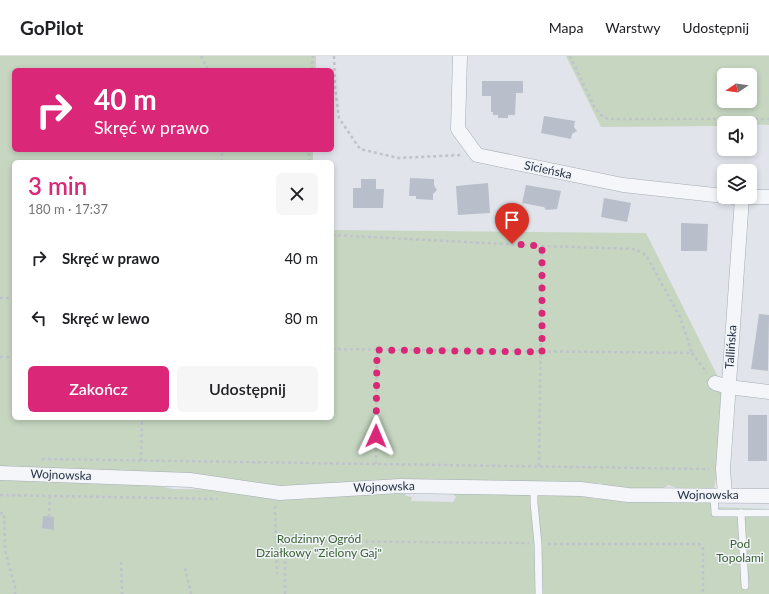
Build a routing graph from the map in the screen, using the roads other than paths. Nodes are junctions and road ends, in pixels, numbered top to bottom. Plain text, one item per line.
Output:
1 (460, 56) edge
2 (717, 195) edge
3 (757, 197) edge
4 (769, 197) edge
5 (737, 204) edge
6 (715, 383) road end
7 (728, 387) junction
8 (769, 392) edge
9 (0, 473) edge
10 (534, 489) junction
11 (719, 495) junction
12 (769, 496) edge
13 (741, 513) junction
14 (769, 513) edge
15 (745, 586) dead end
16 (539, 594) edge

1 - 2 street, Sicieńska
3 - 4 street
5 - 7 street, Tallińska
6 - 7 street
7 - 8 street
7 - 11 street, Tallińska
9 - 10 street, Wojnowska
10 - 11 street, Wojnowska
10 - 16 lane
11 - 12 street, Wojnowska
11 - 13 lane
13 - 14 lane
13 - 15 lane

